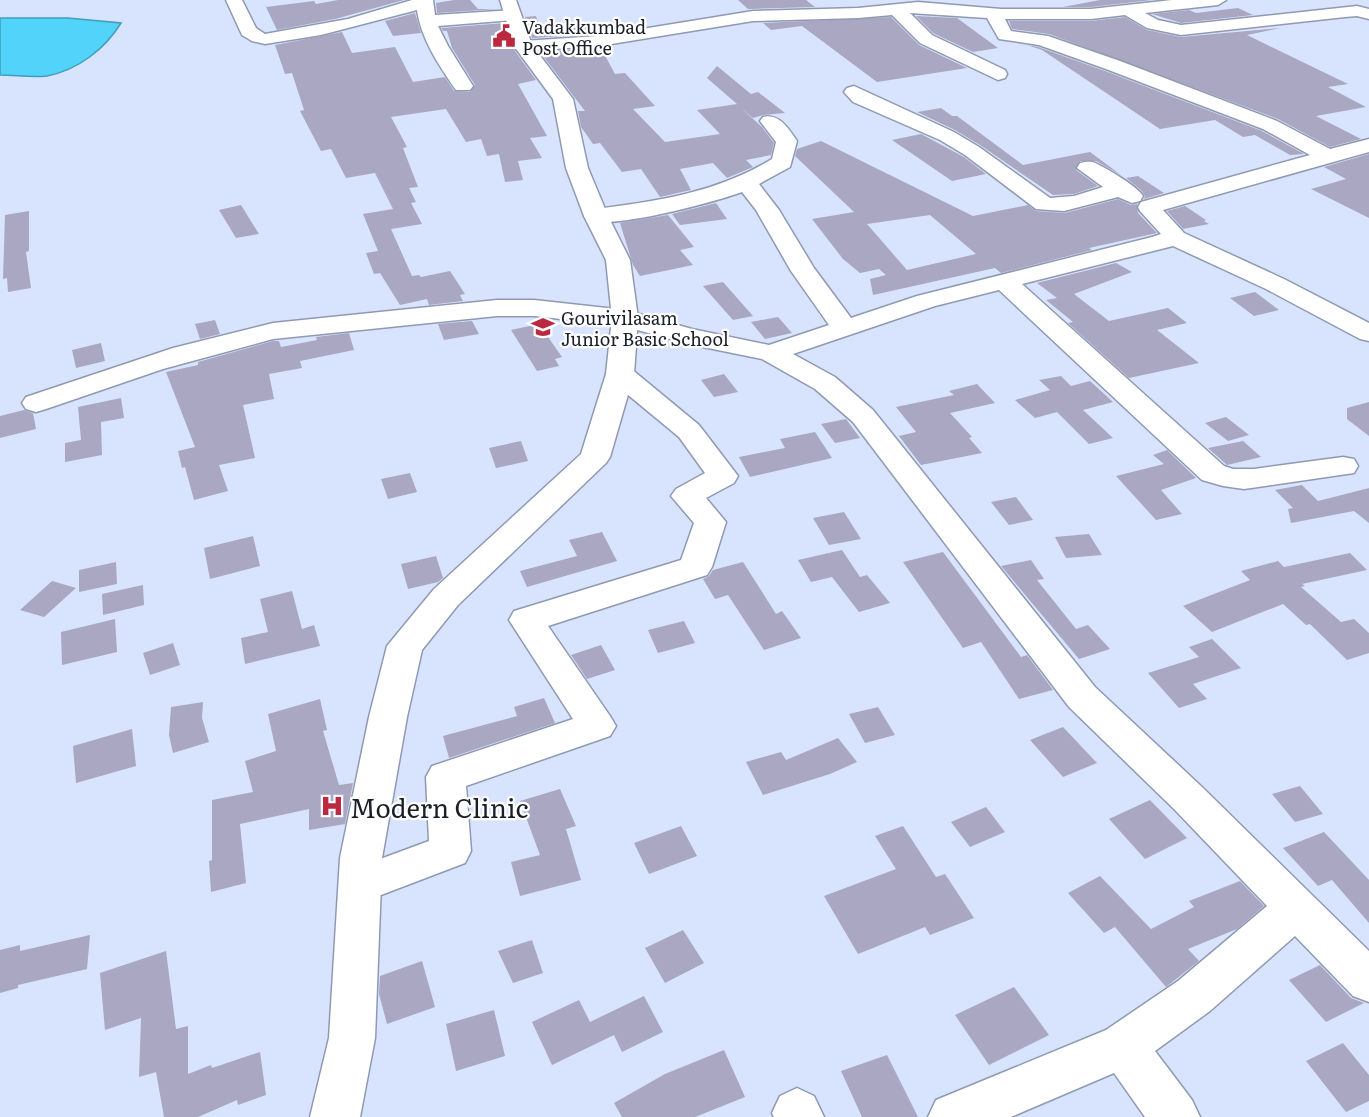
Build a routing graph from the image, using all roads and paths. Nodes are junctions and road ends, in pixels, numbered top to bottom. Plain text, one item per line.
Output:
1 (234, 0) edge
2 (1218, 0) edge
3 (425, 1) edge
4 (510, 7) edge
5 (896, 9) junction
6 (1128, 11) junction
7 (993, 13) junction
8 (1369, 14) edge
9 (429, 21) junction
10 (523, 46) junction
11 (999, 74) dead end
12 (463, 86) dead end
13 (854, 92) dead end
14 (770, 120) dead end
15 (1369, 145) edge
16 (1329, 157) junction
17 (1088, 168) dead end
18 (744, 181) junction
19 (1122, 189) junction
20 (1149, 207) junction
21 (596, 216) junction
22 (1174, 237) junction
23 (1005, 282) junction
24 (625, 318) junction
25 (844, 327) junction
26 (1369, 333) edge
27 (770, 353) junction
28 (620, 374) junction
29 (36, 403) dead end
30 (1343, 466) dead end
31 (360, 885) junction
32 (1296, 908) junction
33 (1369, 981) edge
34 (1123, 1046) junction
35 (334, 1117) edge
36 (953, 1117) edge
37 (1175, 1117) edge

1 - 3 street
2 - 6 street
3 - 9 street
4 - 9 street
4 - 10 street
5 - 7 street
5 - 10 street
5 - 11 street
6 - 7 street
6 - 8 street
7 - 16 street
9 - 12 street
10 - 21 street
13 - 19 street
14 - 18 street
15 - 16 street
16 - 20 street
17 - 19 street
18 - 21 street
18 - 25 street
19 - 20 street
20 - 22 street
21 - 24 street
22 - 23 street
22 - 26 street
23 - 25 street
23 - 30 street
24 - 27 street
24 - 28 street
24 - 29 street
25 - 27 street
27 - 32 street
28 - 31 street
28 - 31 street
31 - 35 street
32 - 33 street
32 - 34 street
34 - 36 street
34 - 37 street

